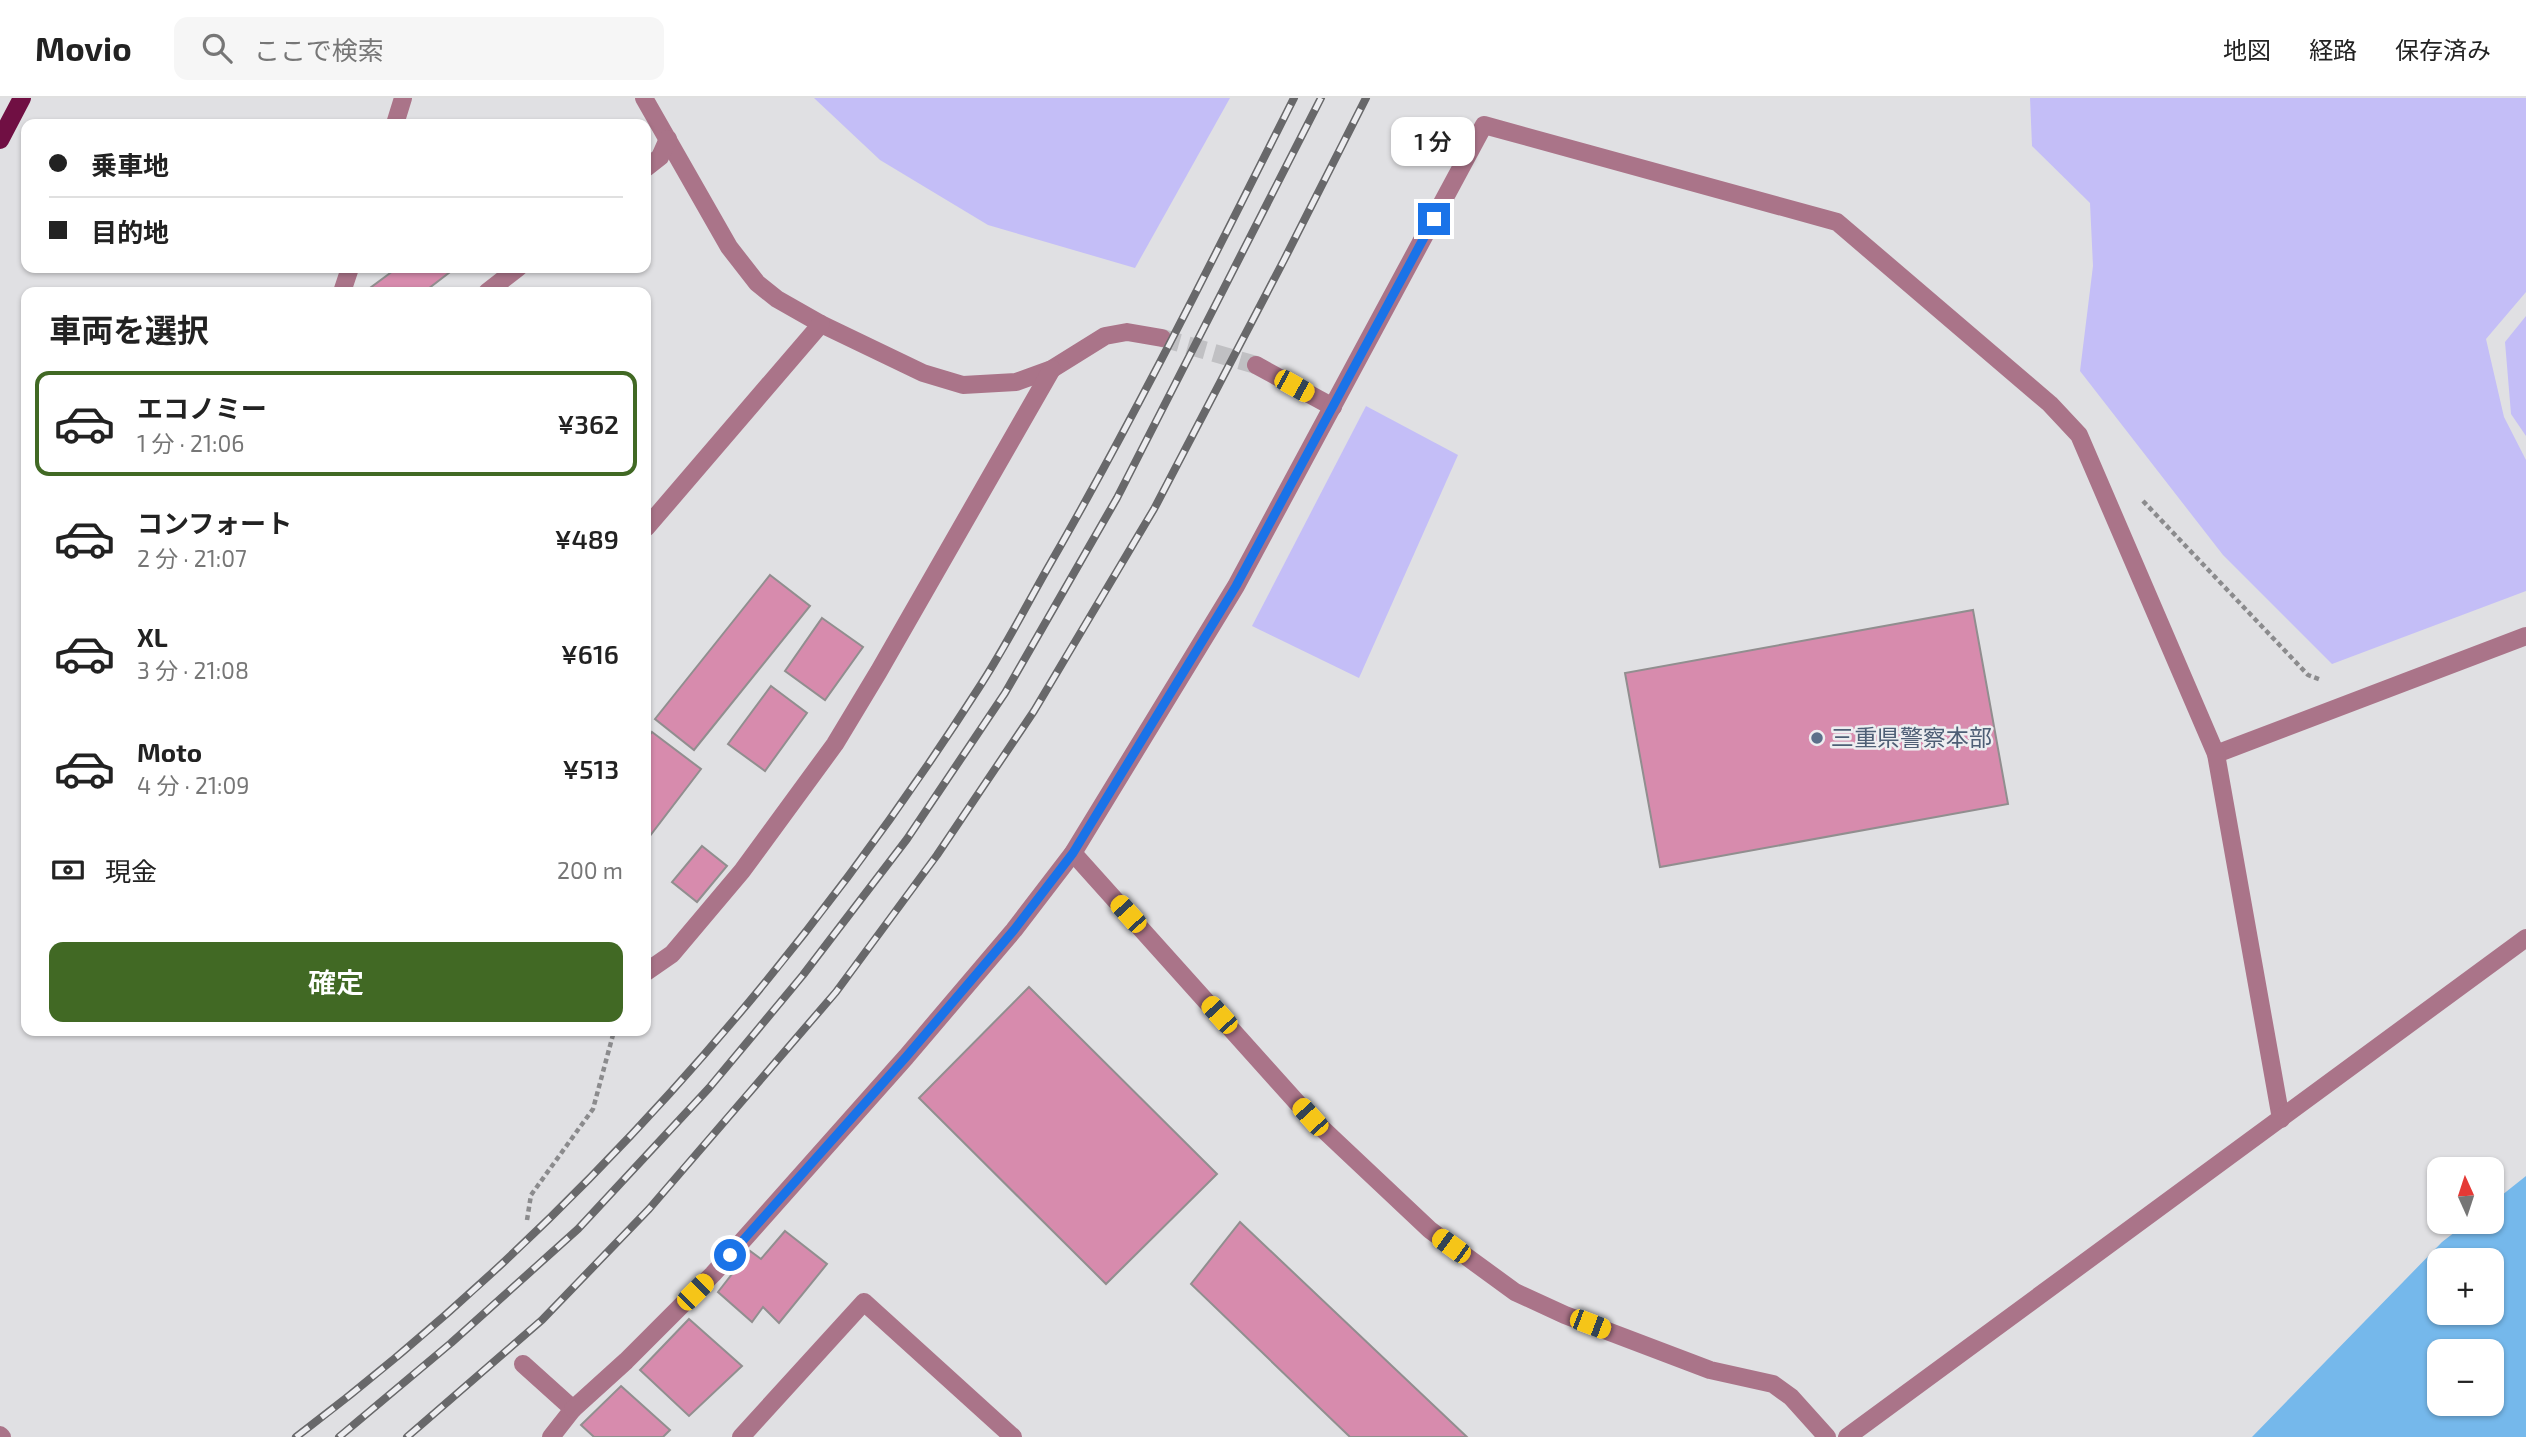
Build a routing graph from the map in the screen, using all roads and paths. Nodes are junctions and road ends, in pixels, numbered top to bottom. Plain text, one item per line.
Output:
1 (22, 98) edge
2 (403, 98) edge
3 (644, 98) edge
4 (397, 119) edge
5 (668, 139) junction
6 (0, 140) edge
7 (651, 164) edge
8 (512, 273) edge
9 (493, 287) edge
10 (821, 324) junction
11 (1162, 338) tunnel mouth
12 (1256, 365) tunnel mouth
13 (1052, 369) junction
14 (1333, 407) junction
15 (2142, 499) dead end
16 (651, 522) edge
17 (2526, 636) edge
18 (2327, 682) dead end
19 (2216, 754) junction
20 (1073, 853) junction
21 (2526, 938) edge
22 (651, 969) edge
23 (613, 1036) edge
24 (2281, 1119) junction
25 (527, 1220) dead end
26 (523, 1364) dead end
27 (573, 1409) junction
28 (551, 1437) edge
29 (741, 1437) edge
30 (1013, 1437) edge
31 (1827, 1437) edge
32 (1847, 1437) edge

1 - 6 main road
2 - 4 street
3 - 5 street
5 - 7 street
5 - 10 street
8 - 9 street
10 - 13 street
10 - 16 street
11 - 13 street
12 - 14 street
13 - 22 street
14 - 19 street
14 - 20 street
15 - 18 path
17 - 19 street
19 - 24 street
20 - 27 street
20 - 31 street
21 - 24 street
23 - 25 path
24 - 32 street
26 - 27 street
27 - 28 street
29 - 30 street

